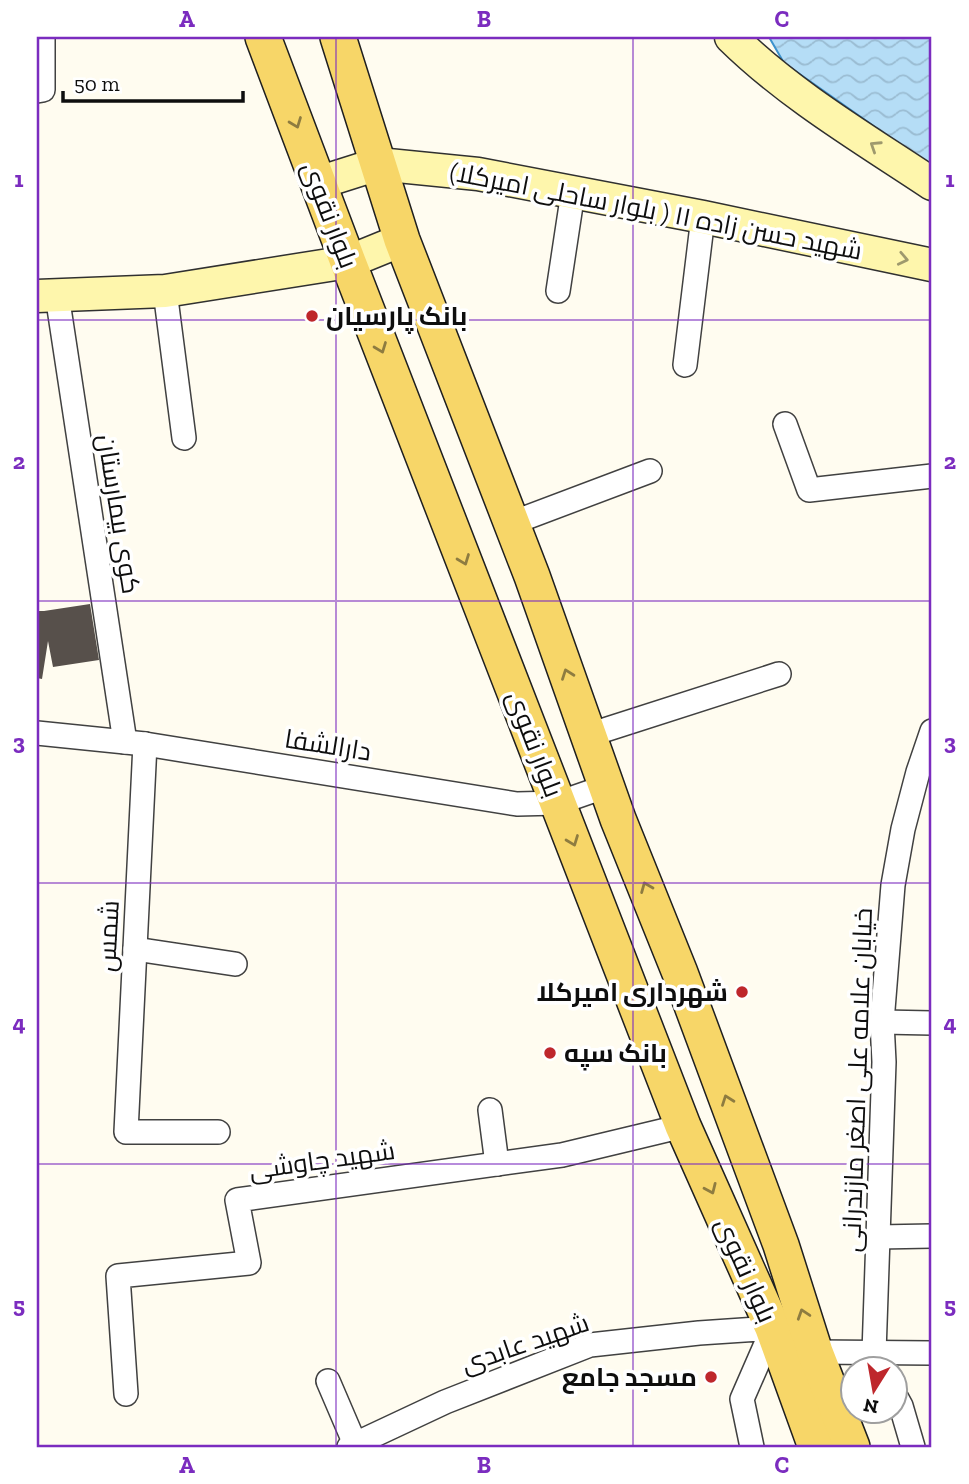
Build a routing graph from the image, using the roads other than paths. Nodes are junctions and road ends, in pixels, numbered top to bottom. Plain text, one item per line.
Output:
1 (43, 37) edge
2 (263, 37) edge
3 (338, 37) edge
4 (731, 37) edge
5 (37, 91) edge
6 (378, 164) junction
7 (318, 183) junction
8 (932, 184) edge
9 (573, 192) junction
10 (703, 217) junction
11 (402, 240) junction
12 (348, 262) junction
13 (932, 265) edge
14 (165, 291) junction
15 (558, 291) dead end
16 (47, 296) edge
17 (685, 365) dead end
18 (785, 424) dead end
19 (184, 438) dead end
20 (650, 471) dead end
21 (932, 476) edge
22 (512, 523) junction
23 (779, 674) dead end
24 (932, 731) edge
25 (37, 733) edge
26 (589, 735) junction
27 (135, 743) junction
28 (607, 786) junction
29 (558, 803) junction
30 (135, 949) junction
31 (235, 964) dead end
32 (882, 1022) junction
33 (932, 1023) edge
34 (490, 1110) dead end
35 (683, 1126) junction
36 (218, 1132) dead end
37 (497, 1164) junction
38 (932, 1236) edge
39 (878, 1237) junction
40 (773, 1328) junction
41 (815, 1352) junction
42 (932, 1353) edge
43 (878, 1354) edge
44 (839, 1355) edge
45 (909, 1356) edge
46 (328, 1381) dead end
47 (126, 1394) dead end
48 (906, 1424) edge
49 (352, 1446) edge
50 (752, 1447) edge
51 (816, 1447) edge
52 (852, 1447) edge
53 (913, 1447) edge

1 - 5 street
2 -> 7 main road, بلوار نقوی
3 - 6 main road, بلوار نقوی
8 -> 4 main road
6 - 7 main road
6 - 9 main road, شهید حسن زاده ۱۱ ( بلوار ساحلی امیرکلا)
6 - 11 main road, بلوار نقوی
7 - 12 main road, بلوار نقوی
9 - 10 main road, شهید حسن زاده ۱۱ ( بلوار ساحلی امیرکلا)
9 - 15 street
10 -> 13 main road, شهید حسن زاده ۱۱ ( بلوار ساحلی امیرکلا)
10 - 17 street
11 - 12 main road
11 - 22 main road, بلوار نقوی
12 - 14 main road
12 -> 29 main road, بلوار نقوی
14 - 16 main road
14 - 19 street
16 - 27 street, کوی بیمارستان
18 - 21 street
20 - 22 street
26 -> 22 main road, بلوار نقوی
23 - 26 street
24 - 32 street, خیابان علامه علی اصغر مازندرانی
25 - 27 street, دارالشفا
26 - 28 main road, بلوار نقوی
27 - 29 street, دارالشفا
27 - 30 street, شمس
28 - 29 street, دارالشفا
41 -> 28 main road, بلوار نقوی
29 -> 35 main road, بلوار نقوی
30 - 31 street
30 - 36 street, شمس
32 - 33 street
32 - 39 street, خیابان علامه علی اصغر مازندرانی
34 - 37 street
35 - 37 street, شهید چاوشی
35 -> 40 main road, بلوار نقوی
37 - 47 street, شهید چاوشی
38 - 39 street
39 - 43 street, خیابان علامه علی اصغر مازندرانی
40 - 49 street, شهید عابدی
40 - 50 street
40 - 51 main road, بلوار نقوی
41 - 44 street
41 - 52 main road, بلوار نقوی
42 - 45 street
46 - 49 street
48 - 53 street

